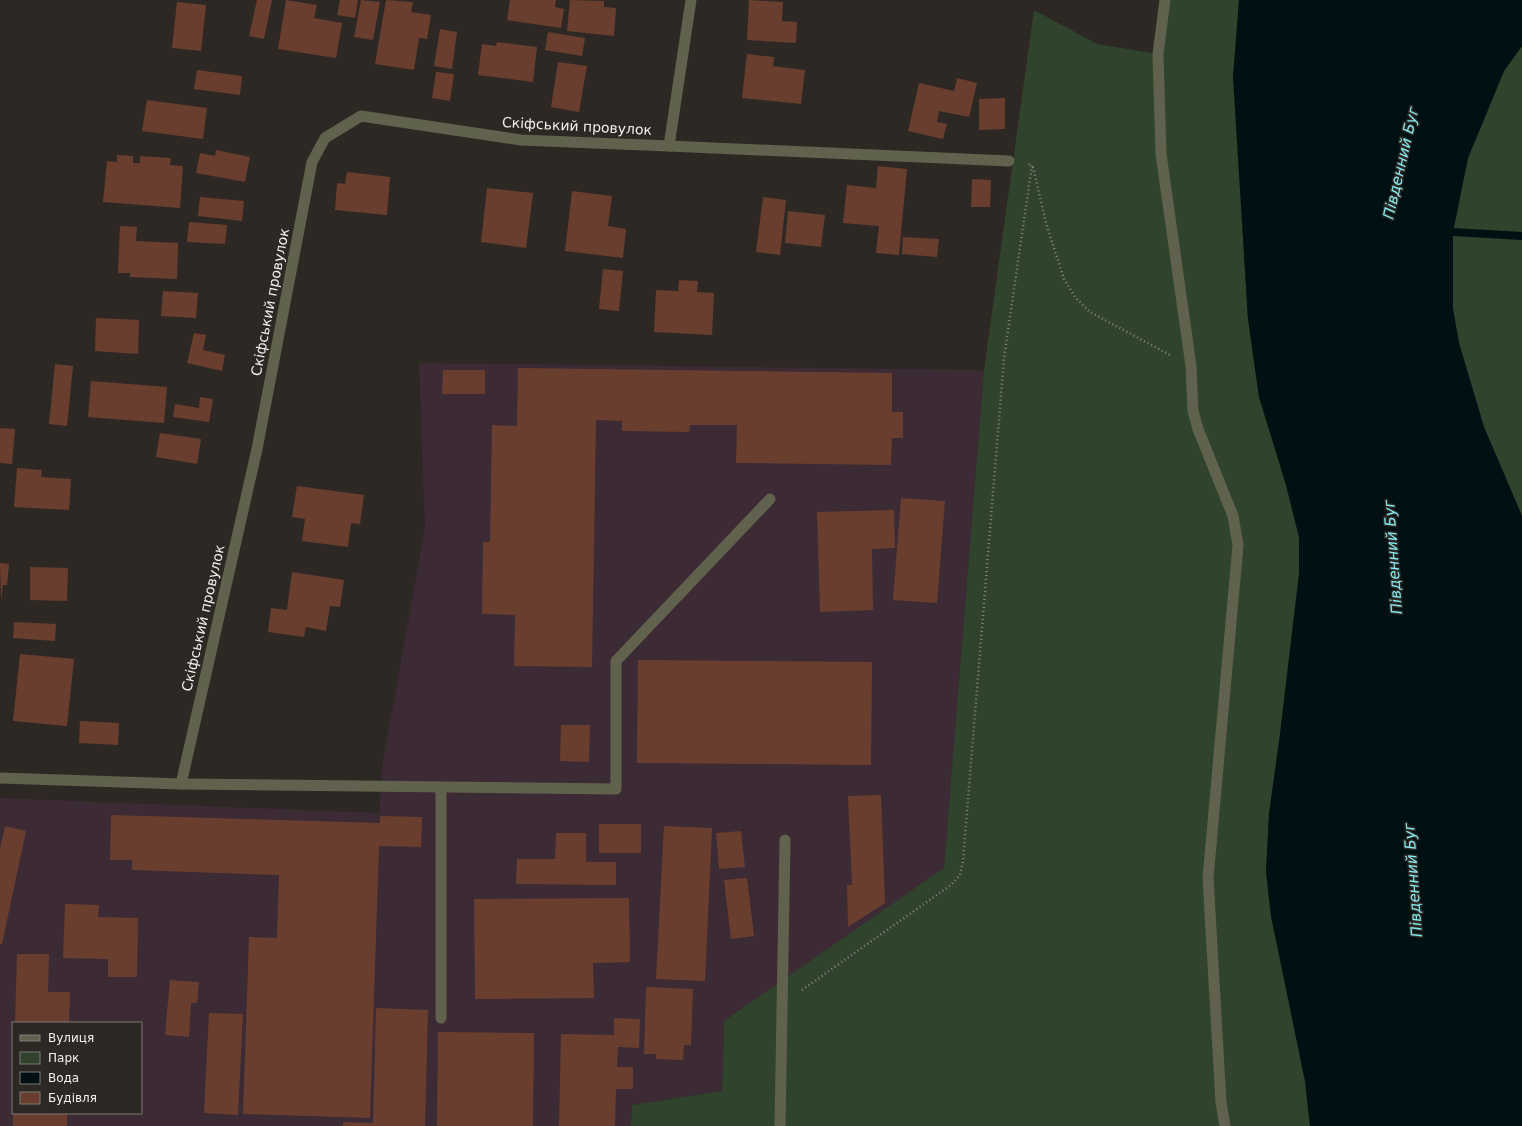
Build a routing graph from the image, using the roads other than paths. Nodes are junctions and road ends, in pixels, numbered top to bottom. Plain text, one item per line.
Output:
1 (692, 0) edge
2 (1165, 0) edge
3 (668, 146) junction
4 (1009, 161) road end
5 (770, 499) dead end
6 (0, 778) edge
7 (181, 784) junction
8 (441, 788) junction
9 (785, 840) dead end
10 (441, 1018) dead end
11 (780, 1126) edge
12 (1225, 1126) edge

1 - 3 street, Скіфський провулок
2 - 12 street
3 - 4 street
3 - 7 street, Скіфський провулок
5 - 8 street
6 - 7 street
7 - 8 street
8 - 10 street
9 - 11 street

